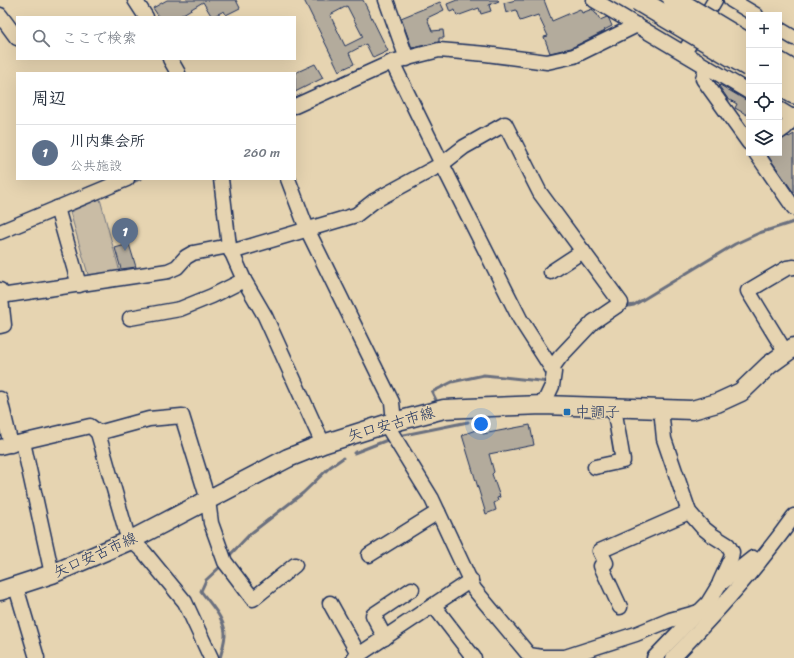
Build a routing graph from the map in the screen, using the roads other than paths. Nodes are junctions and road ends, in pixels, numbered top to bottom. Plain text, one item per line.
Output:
1 (386, 0) edge
2 (594, 0) edge
3 (638, 0) edge
4 (674, 0) edge
5 (715, 0) edge
6 (731, 0) edge
7 (139, 1) edge
8 (751, 12) edge
9 (0, 16) edge
10 (146, 16) edge
11 (637, 25) junction
12 (782, 31) edge
13 (16, 37) edge
14 (794, 38) edge
15 (746, 43) edge
16 (684, 53) junction
17 (406, 59) junction
18 (171, 60) edge
19 (392, 62) junction
20 (746, 64) edge
21 (782, 65) edge
22 (706, 67) junction
23 (177, 72) edge
24 (794, 72) edge
25 (782, 86) edge
26 (746, 90) edge
27 (794, 93) edge
28 (296, 106) edge
29 (782, 111) edge
30 (794, 117) edge
31 (782, 129) edge
32 (746, 139) edge
33 (758, 156) edge
34 (442, 164) junction
35 (125, 180) edge
36 (221, 180) edge
37 (288, 180) edge
38 (57, 208) junction
39 (794, 208) edge
40 (307, 229) junction
41 (0, 232) edge
42 (230, 249) junction
43 (583, 251) junction
44 (794, 267) edge
45 (551, 272) dead end
46 (244, 280) junction
47 (79, 285) junction
48 (0, 293) edge
49 (130, 318) dead end
50 (0, 326) edge
51 (790, 350) edge
52 (552, 368) junction
53 (0, 398) edge
54 (543, 405) junction
55 (614, 408) junction
56 (661, 408) junction
57 (390, 423) junction
58 (98, 434) junction
59 (322, 444) junction
60 (11, 445) edge
61 (595, 467) dead end
62 (208, 500) junction
63 (438, 512) junction
64 (689, 512) junction
65 (794, 516) edge
66 (131, 540) junction
67 (369, 555) dead end
68 (758, 562) junction
69 (295, 565) dead end
70 (52, 574) junction
71 (471, 580) junction
72 (719, 585) junction
73 (8, 589) edge
74 (412, 589) dead end
75 (330, 603) dead end
76 (434, 606) junction
77 (620, 607) dead end
78 (699, 612) junction
79 (385, 638) junction
80 (357, 656) edge
81 (527, 656) edge
82 (38, 658) edge
83 (211, 658) edge
84 (474, 658) edge
85 (563, 658) edge
86 (654, 658) edge
87 (673, 658) edge

1 - 17 street
2 - 11 street
3 - 20 highway, bridge
4 - 15 highway, bridge
5 - 16 street
6 - 8 street
7 - 10 street
9 - 13 street
11 - 16 street
11 - 17 street
12 - 14 street
16 - 22 street
17 - 19 street
18 - 23 street
19 - 28 street
19 - 34 street
21 - 24 highway
22 - 26 street
22 - 32 street
25 - 27 highway
29 - 30 street
30 - 31 street
33 - 39 street
34 - 40 street
34 - 43 street
34 - 52 street
35 - 38 street
36 - 42 street
37 - 40 street
38 - 41 street
38 - 47 street
40 - 42 street
40 - 57 street
42 - 46 street
42 - 47 street
43 - 45 street
43 - 52 street
44 - 51 street
46 - 49 street
46 - 59 street
47 - 48 street
48 - 50 street
51 - 56 main road, 矢口安古市線
52 - 54 street
53 - 60 street
54 - 55 main road, 矢口安古市線
54 - 57 main road, 矢口安古市線
55 - 56 main road, 矢口安古市線
55 - 61 street
56 - 64 street
57 - 59 main road, 矢口安古市線
57 - 63 street
58 - 60 street
58 - 62 street
58 - 66 street
59 - 62 main road, 矢口安古市線
60 - 70 street
62 - 66 main road, 矢口安古市線
62 - 69 street
63 - 67 street
63 - 71 street
64 - 72 street
64 - 77 street
65 - 68 street
66 - 70 main road, 矢口安古市線
66 - 83 street
68 - 72 street
68 - 87 street
70 - 73 main road, 矢口安古市線
71 - 76 street
71 - 81 street
72 - 78 street
73 - 82 street
74 - 79 street
75 - 80 street
76 - 79 street
76 - 84 street
78 - 85 street
78 - 86 street
79 - 80 street
81 - 85 street

